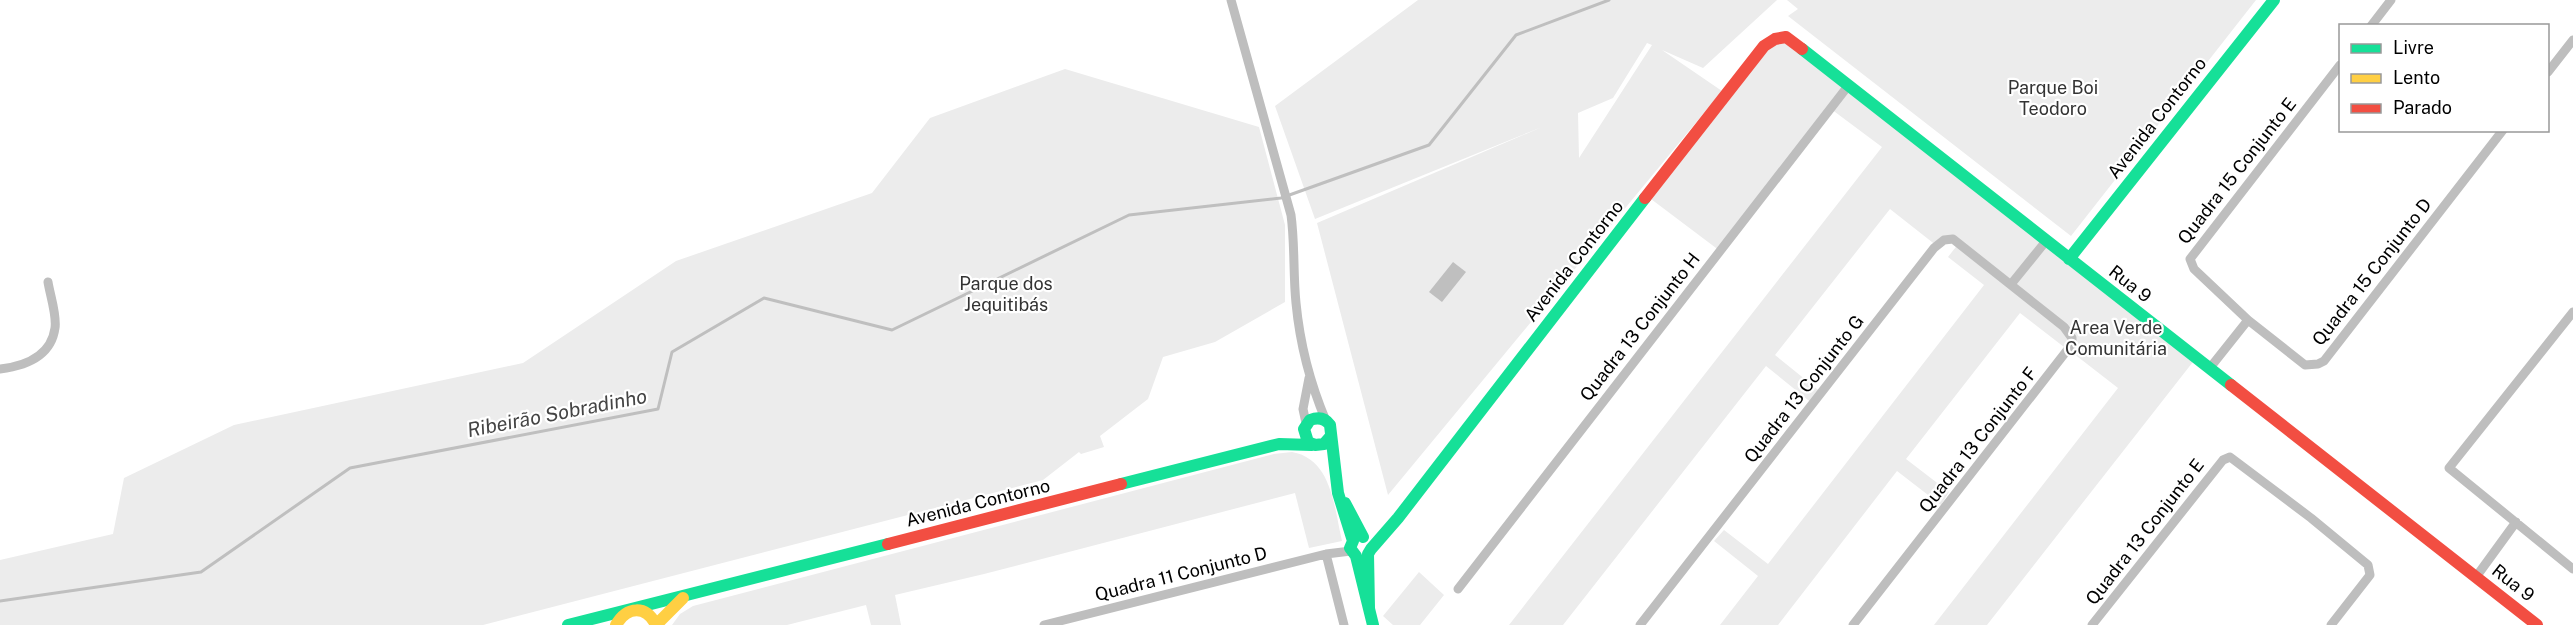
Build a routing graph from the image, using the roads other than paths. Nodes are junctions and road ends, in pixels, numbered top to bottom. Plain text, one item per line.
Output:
1 (1231, 0) edge
2 (2274, 0) edge
3 (2391, 0) edge
4 (2373, 24) edge
5 (1786, 37) joint
6 (2573, 40) edge
7 (2339, 66) edge
8 (2549, 70) edge
9 (1848, 86) junction
10 (2500, 132) edge
11 (2046, 241) junction
12 (2069, 259) junction
13 (48, 282) dead end
14 (2012, 283) junction
15 (2573, 312) edge
16 (2248, 320) junction
17 (0, 369) edge
18 (2209, 369) junction
19 (1309, 378) junction
20 (1325, 418) junction
21 (1306, 424) junction
22 (1331, 436) junction
23 (1279, 444) junction
24 (1314, 445) junction
25 (1334, 466) junction
26 (2516, 522) junction
27 (1361, 546) junction
28 (1326, 554) junction
29 (2573, 569) edge
30 (2476, 577) junction
31 (1458, 589) dead end
32 (685, 596) junction
33 (633, 609) junction
34 (583, 621) junction
35 (568, 625) edge
36 (598, 625) edge
37 (616, 625) edge
38 (656, 625) edge
39 (1044, 625) edge
40 (1344, 625) edge
41 (1373, 625) edge
42 (1640, 625) edge
43 (1853, 625) edge
44 (2092, 625) edge
45 (2331, 625) edge
46 (2537, 625) edge

1 - 19 street
2 - 12 street, Avenida Contorno
3 - 4 street
5 - 9 street, Rua 9
5 - 27 street, Avenida Contorno
6 - 8 street
7 - 16 street, Quadra 15 Conjunto E
9 - 11 street, Rua 9
9 - 31 street, Quadra 13 Conjunto H
10 - 16 street, Quadra 15 Conjunto D
11 - 12 street, Rua 9
11 - 14 street
12 - 18 street, Rua 9
13 - 17 street
14 - 42 street, Quadra 13 Conjunto G
14 - 43 street, Quadra 13 Conjunto F
15 - 26 street
16 - 18 street
18 - 30 street, Rua 9
19 - 20 street
19 - 21 street
20 - 21 street
20 - 22 street
21 - 23 street, Avenida Contorno
21 - 24 street
22 - 24 street
22 - 25 street
23 - 24 street, Avenida Contorno
23 - 32 street, Avenida Contorno
24 - 25 street
25 - 27 street
26 - 29 street
26 - 30 street
27 - 28 street, Quadra 11 Conjunto D
27 - 41 street
28 - 39 street, Quadra 11 Conjunto D
28 - 40 street
30 - 46 street, Rua 9
32 - 33 street, Avenida Contorno
32 - 38 street
33 - 34 street, Avenida Contorno
33 - 37 street
33 - 38 street
34 - 35 street
34 - 36 street
44 - 45 street, Quadra 13 Conjunto E

